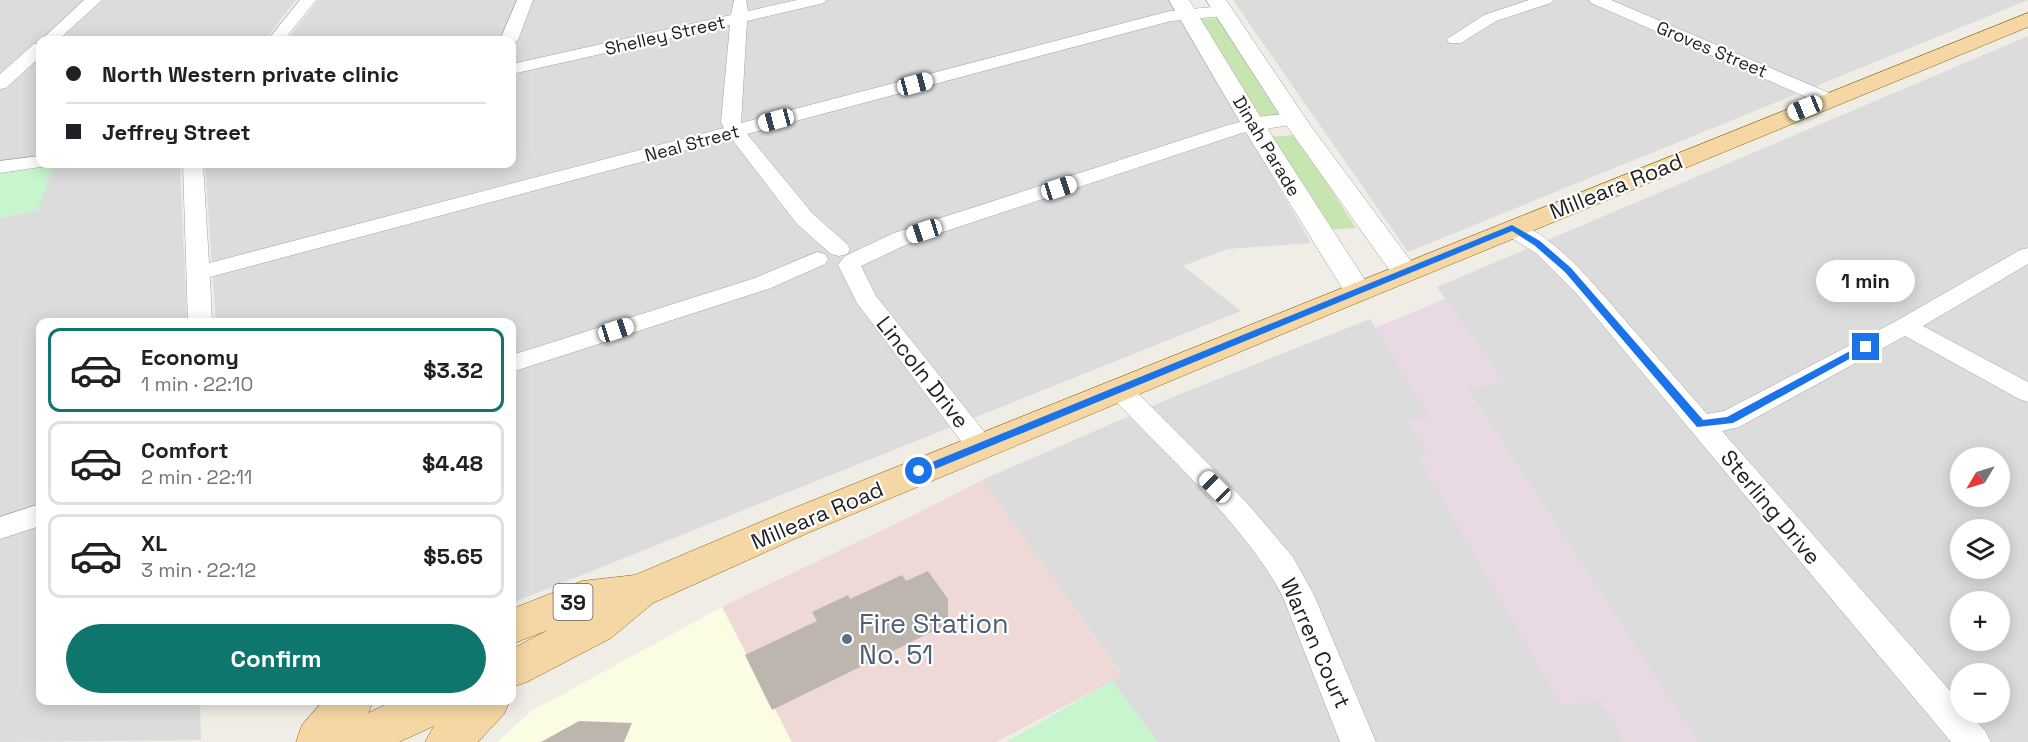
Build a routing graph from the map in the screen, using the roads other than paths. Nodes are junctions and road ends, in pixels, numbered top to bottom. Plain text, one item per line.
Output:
1 (94, 0) edge
2 (308, 0) edge
3 (525, 0) edge
4 (818, 0) edge
5 (1545, 0) edge
6 (1597, 0) edge
7 (1219, 5) edge
8 (1183, 7) edge
9 (739, 9) edge
10 (2028, 19) edge
11 (54, 36) edge
12 (279, 36) edge
13 (511, 36) edge
14 (1455, 39) dead end
15 (36, 52) edge
16 (516, 68) edge
17 (0, 84) edge
18 (1827, 99) junction
19 (1298, 124) junction
20 (1256, 128) junction
21 (735, 131) junction
22 (36, 162) edge
23 (0, 167) edge
24 (193, 168) edge
25 (1512, 228) junction
26 (2028, 255) edge
27 (835, 260) junction
28 (1405, 272) junction
29 (198, 273) junction
30 (1358, 291) junction
31 (200, 318) edge
32 (1905, 326) junction
33 (516, 363) edge
34 (1119, 389) junction
35 (2028, 393) edge
36 (1701, 424) junction
37 (980, 446) junction
38 (36, 516) edge
39 (0, 528) edge
40 (516, 658) edge
41 (426, 705) edge
42 (483, 705) edge
43 (347, 729) edge
44 (448, 742) edge
45 (1358, 742) edge
46 (1973, 742) edge

1 - 11 street
2 - 12 street
3 - 13 street
4 - 9 street, Shelley Street
5 - 14 street
6 - 18 street, Groves Street
7 - 8 street, Neal Street
7 - 19 street, Dinah Parade
8 - 20 street, Dinah Parade
8 - 21 street, Neal Street
9 - 16 street, Shelley Street
9 - 21 street
10 - 18 main road, Milleara Road / 39
15 - 17 street
18 - 25 main road, Milleara Road / 39
19 - 20 street
19 - 28 street, Dinah Parade
20 - 27 street
20 - 30 street, Dinah Parade
21 - 27 street
21 - 29 street, Neal Street
22 - 23 street
24 - 29 street
25 - 28 main road, Milleara Road / 39
25 - 36 street, Sterling Drive
26 - 32 street
27 - 33 street
27 - 37 street, Lincoln Drive
28 - 30 main road, Milleara Road / 39
29 - 31 street
30 - 34 main road, Milleara Road / 39
32 - 35 street
32 - 36 street
34 - 37 main road, Milleara Road / 39
34 - 45 street, Warren Court
36 - 46 street, Sterling Drive
37 - 40 main road, Milleara Road / 39
38 - 39 street
41 - 43 main road
42 - 44 main road

